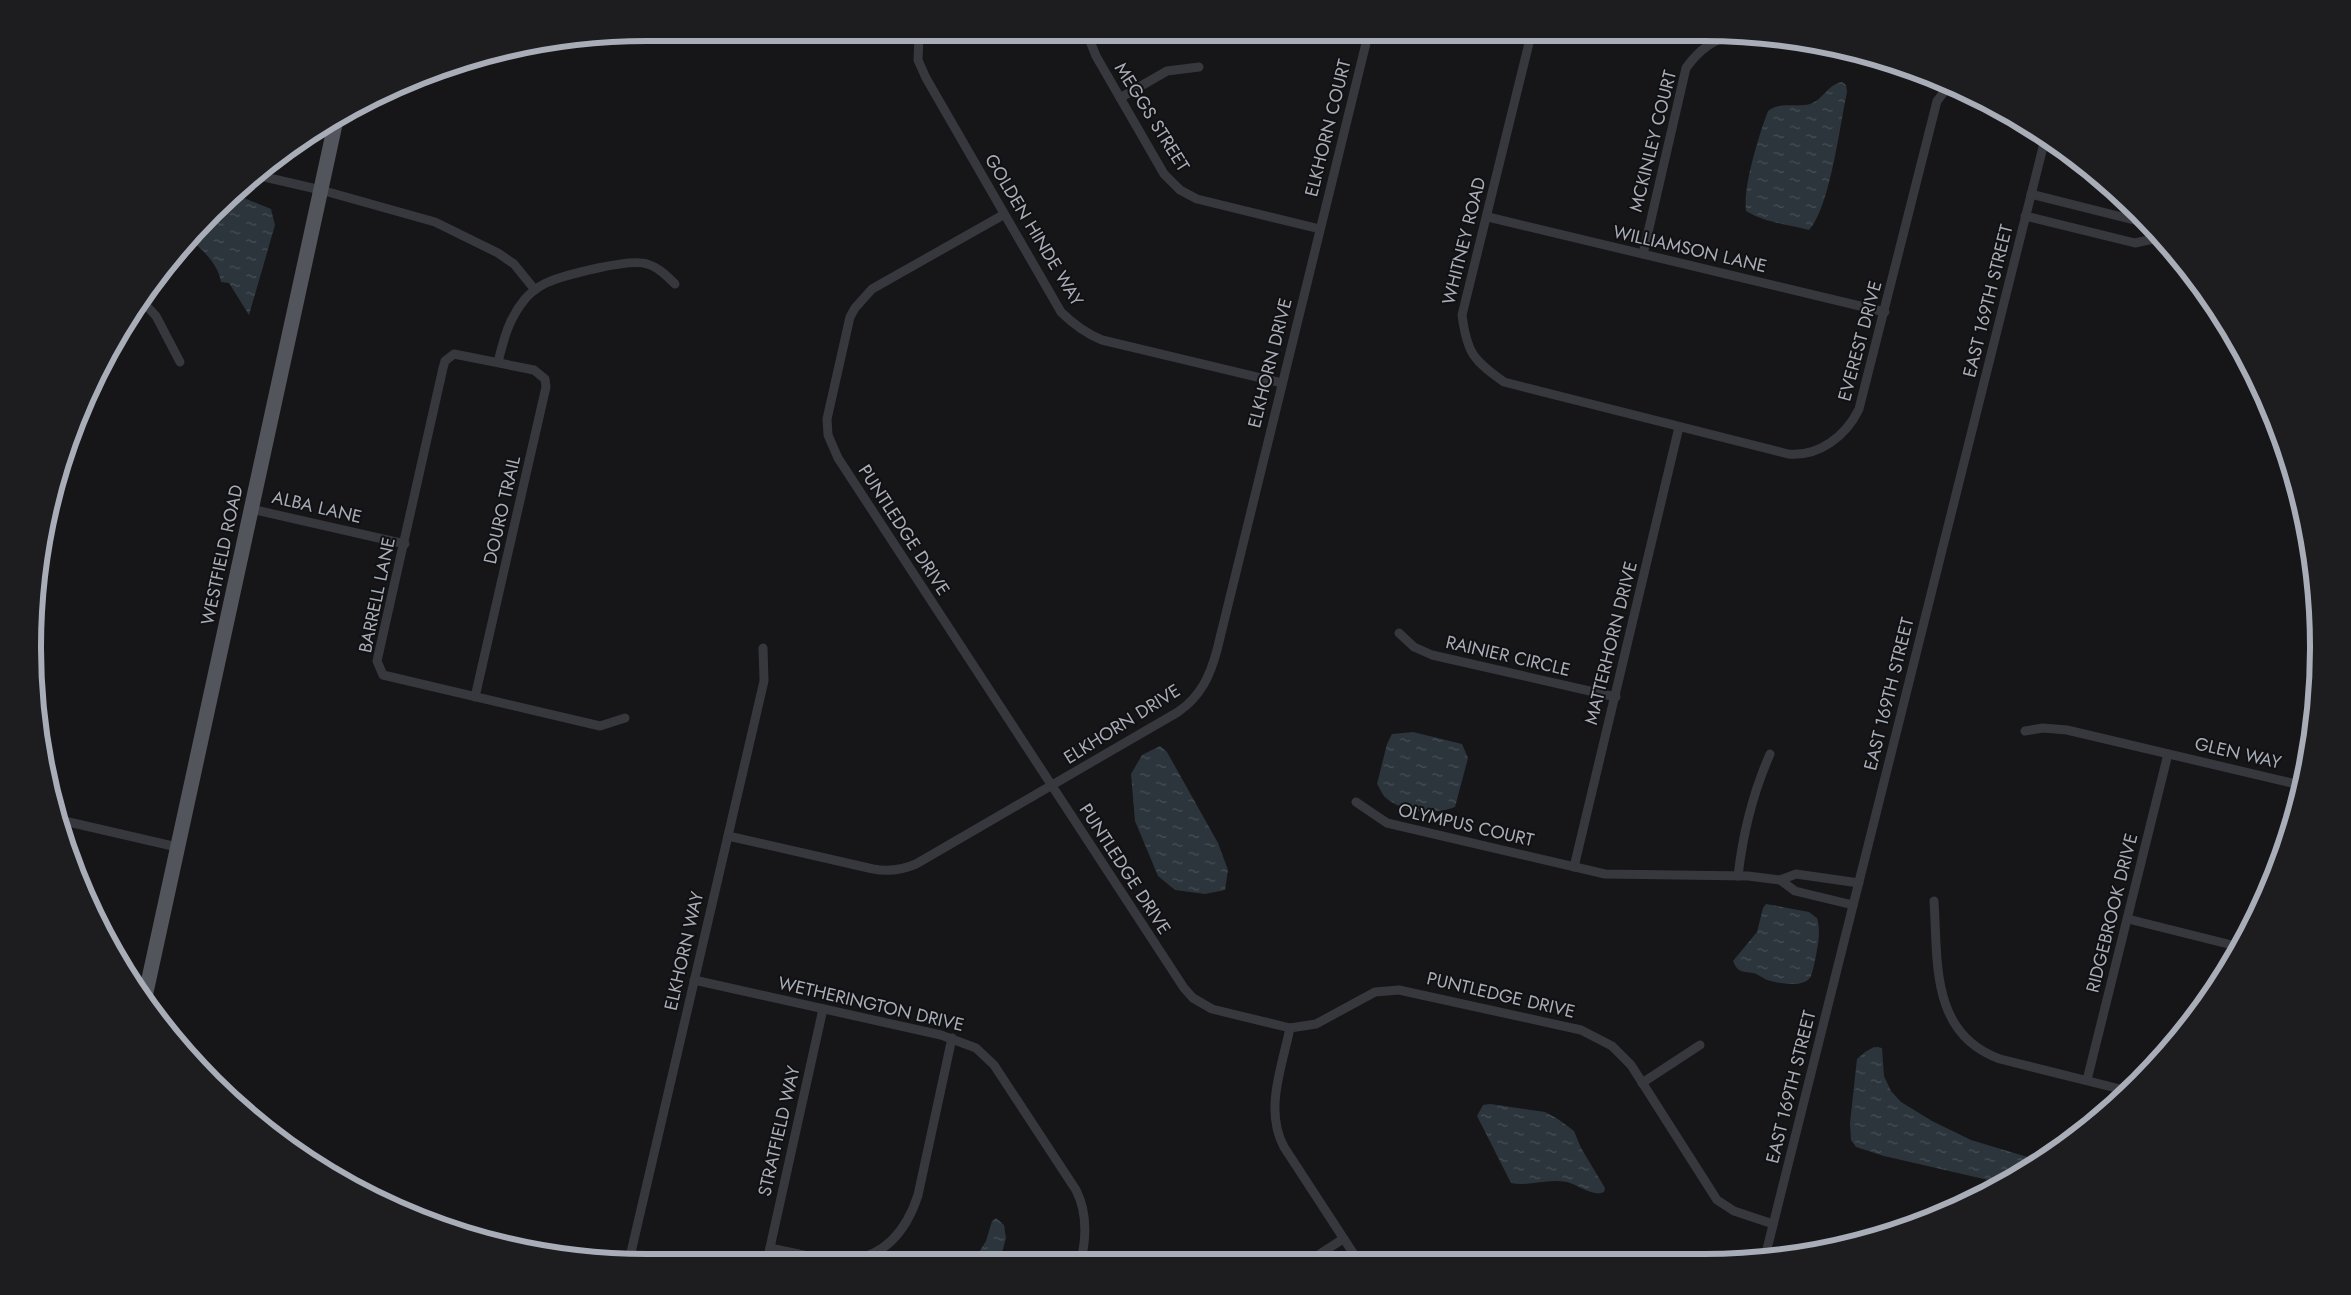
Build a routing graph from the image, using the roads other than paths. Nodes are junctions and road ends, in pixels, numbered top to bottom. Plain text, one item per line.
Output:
1 (919, 41) edge
2 (1090, 41) edge
3 (1367, 41) edge
4 (1529, 41) edge
5 (1713, 41) edge
6 (1199, 66) dead end
7 (1945, 91) edge
8 (1120, 98) junction
9 (334, 128) edge
10 (2043, 145) edge
11 (266, 177) edge
12 (321, 190) junction
13 (2031, 194) junction
14 (1003, 214) junction
15 (2026, 216) junction
16 (1488, 217) junction
17 (2133, 220) edge
18 (1320, 229) junction
19 (2151, 240) edge
20 (1643, 254) junction
21 (675, 284) dead end
22 (535, 290) junction
23 (147, 306) edge
24 (1885, 312) junction
25 (180, 362) dead end
26 (498, 362) junction
27 (1282, 383) junction
28 (1679, 427) junction
29 (251, 509) junction
30 (405, 544) junction
31 (1399, 633) dead end
32 (763, 648) dead end
33 (476, 697) junction
34 (1616, 697) junction
35 (625, 718) dead end
36 (2025, 731) dead end
37 (1770, 754) dead end
38 (2168, 754) junction
39 (2294, 784) edge
40 (1051, 786) junction
41 (1356, 802) dead end
42 (67, 822) edge
43 (728, 836) junction
44 (177, 847) junction
45 (1574, 867) junction
46 (1738, 876) junction
47 (1780, 880) junction
48 (1859, 884) junction
49 (1934, 901) dead end
50 (1853, 906) junction
51 (2128, 919) junction
52 (2232, 945) edge
53 (694, 980) junction
54 (147, 989) edge
55 (823, 1009) junction
56 (1290, 1028) junction
57 (952, 1038) junction
58 (1700, 1045) dead end
59 (2087, 1080) junction
60 (1642, 1083) junction
61 (2119, 1088) edge
62 (1773, 1224) junction
63 (1343, 1238) junction
64 (770, 1248) junction
65 (1767, 1250) edge
66 (631, 1253) edge
67 (769, 1254) edge
68 (798, 1254) edge
69 (872, 1254) edge
70 (1082, 1254) edge
71 (1319, 1254) edge
72 (1354, 1254) edge

1 - 14 street, GOLDEN HINDE WAY
2 - 8 street, MEGGS STREET
3 - 18 street, ELKHORN COURT
4 - 16 street, WHITNEY ROAD
5 - 20 street, MCKINLEY COURT
6 - 8 street
7 - 24 street, EVEREST DRIVE
8 - 18 street, MEGGS STREET
9 - 12 main road, WESTFIELD ROAD
10 - 13 street, EAST 169TH STREET
11 - 12 street
12 - 22 street
12 - 29 main road, WESTFIELD ROAD
13 - 15 street, EAST 169TH STREET
13 - 17 street
14 - 27 street, GOLDEN HINDE WAY
14 - 40 street, PUNTLEDGE DRIVE
15 - 19 street
15 - 48 street, EAST 169TH STREET
16 - 20 street, WILLIAMSON LANE
16 - 28 street, WHITNEY ROAD
18 - 27 street, ELKHORN DRIVE
20 - 24 street, WILLIAMSON LANE
21 - 22 street
22 - 26 street
23 - 25 street
24 - 28 street, EVEREST DRIVE
26 - 30 street, BARRELL LANE
26 - 33 street, DOURO TRAIL
27 - 40 street, ELKHORN DRIVE
28 - 34 street, MATTERHORN DRIVE
29 - 30 street, ALBA LANE
29 - 44 main road, WESTFIELD ROAD
30 - 33 street, BARRELL LANE
31 - 34 street, RAINIER CIRCLE
32 - 43 street, ELKHORN WAY
33 - 35 street, BARRELL LANE
34 - 45 street, MATTERHORN DRIVE
36 - 38 street, GLEN WAY
37 - 46 street
38 - 39 street, GLEN WAY
38 - 51 street, RIDGEBROOK DRIVE
40 - 43 street, ELKHORN DRIVE
40 - 56 street, PUNTLEDGE DRIVE
41 - 45 street, OLYMPUS COURT
42 - 44 street
43 - 53 street, ELKHORN WAY
44 - 54 main road, WESTFIELD ROAD
45 - 46 street, OLYMPUS COURT
46 - 47 street, OLYMPUS COURT
47 - 48 street
47 - 50 street
48 - 50 street, EAST 169TH STREET
49 - 59 street
50 - 62 street, EAST 169TH STREET
51 - 52 street
51 - 59 street, RIDGEBROOK DRIVE
53 - 55 street, WETHERINGTON DRIVE
53 - 66 street, ELKHORN WAY
55 - 57 street, WETHERINGTON DRIVE
55 - 64 street, STRATFIELD WAY
56 - 60 street, PUNTLEDGE DRIVE
56 - 63 street
57 - 69 street
57 - 70 street, WETHERINGTON DRIVE
58 - 60 street
59 - 61 street
60 - 62 street, PUNTLEDGE DRIVE
62 - 65 street, EAST 169TH STREET
63 - 71 street
63 - 72 street
64 - 67 street, STRATFIELD WAY
64 - 68 street

